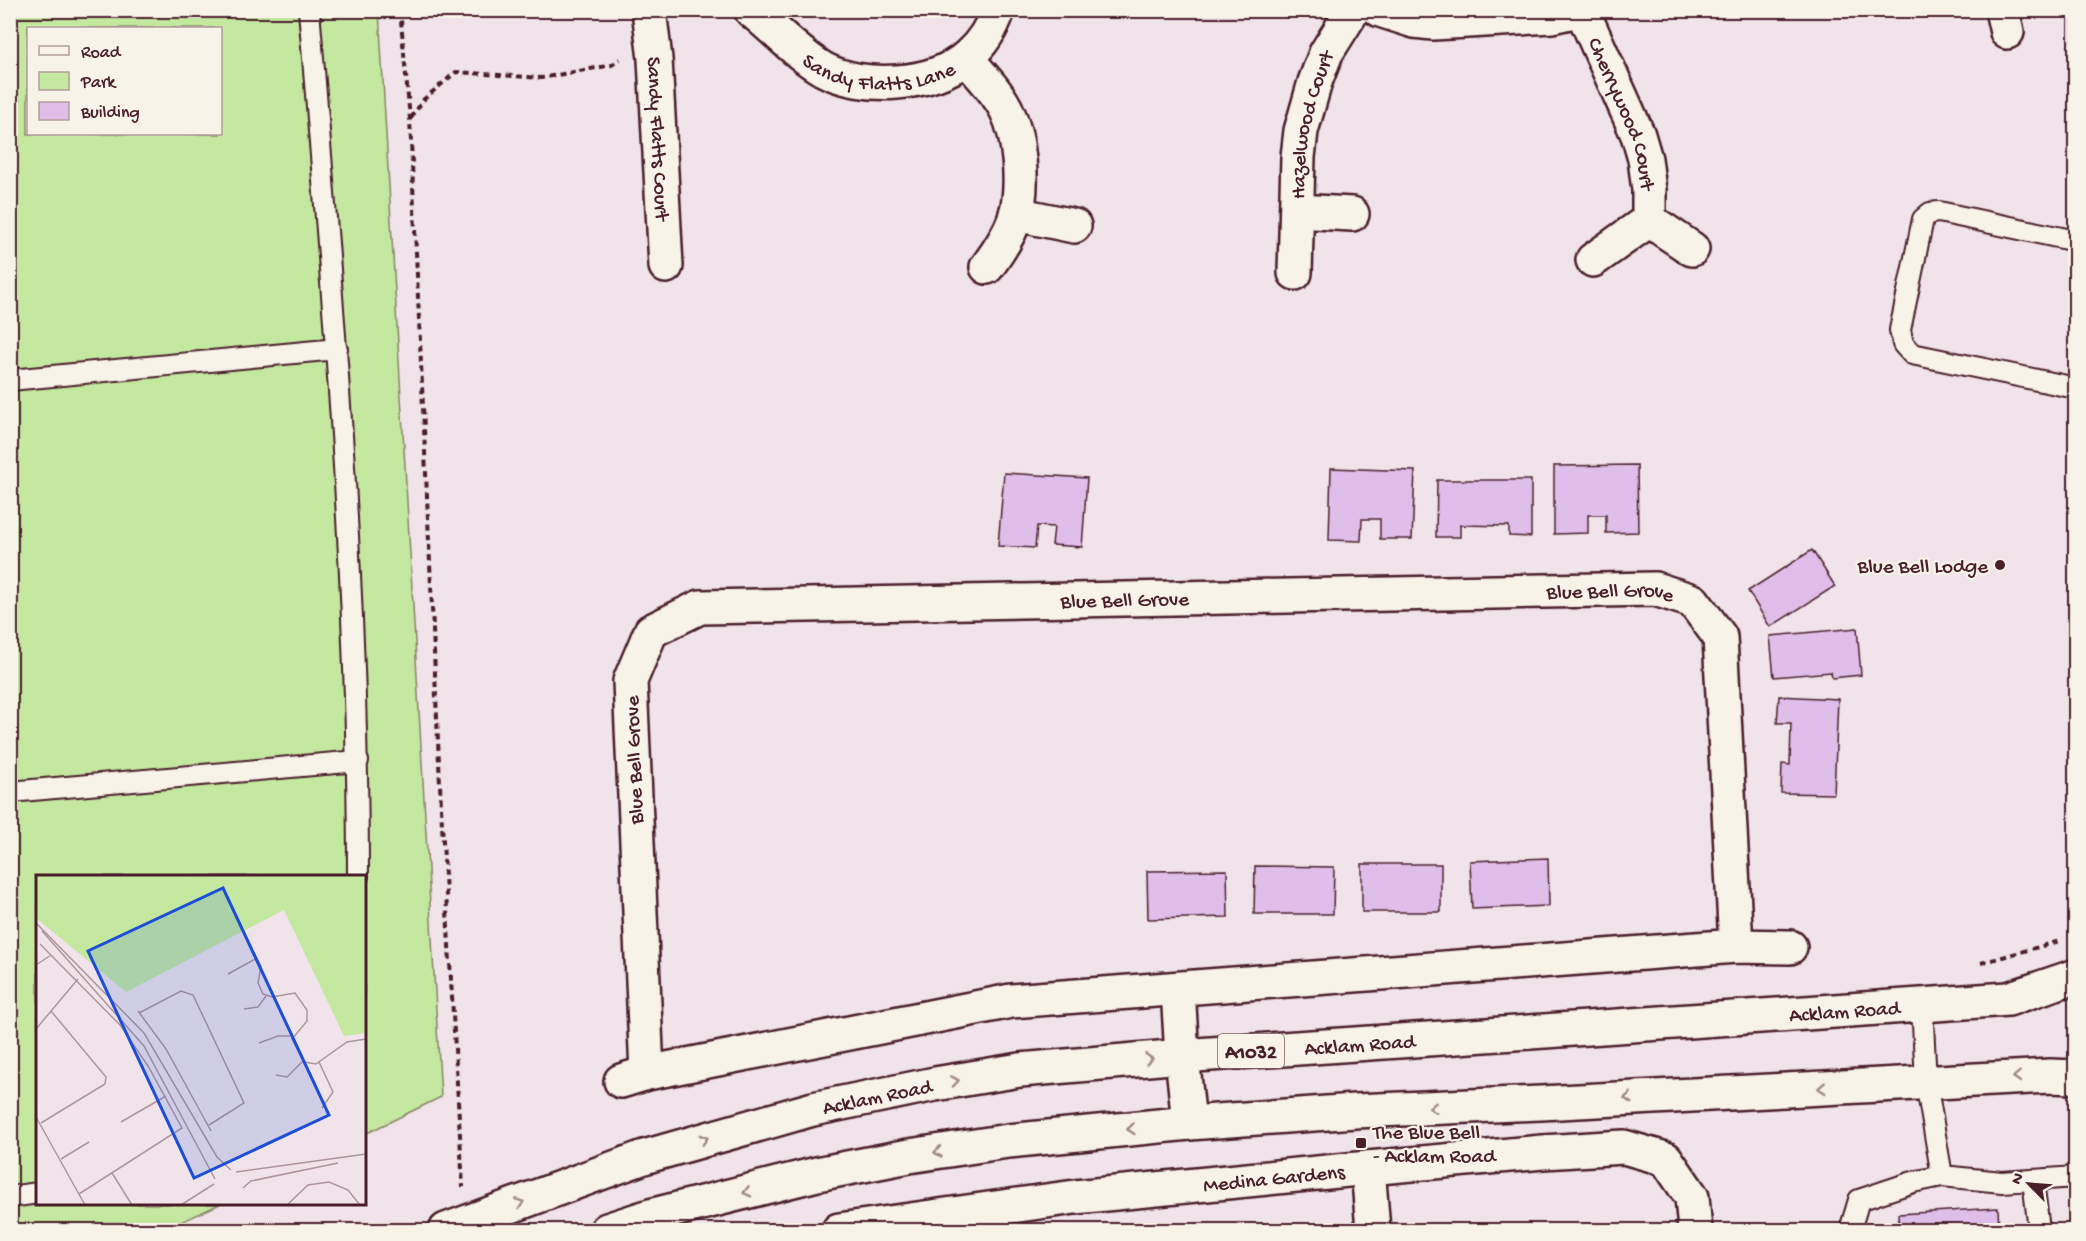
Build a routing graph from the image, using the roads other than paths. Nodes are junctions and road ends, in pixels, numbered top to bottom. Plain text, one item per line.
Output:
1 (309, 10) edge
2 (649, 10) edge
3 (751, 10) edge
4 (998, 10) edge
5 (1353, 10) edge
6 (1380, 10) edge
7 (1580, 10) edge
8 (966, 58) junction
9 (1298, 211) junction
10 (1016, 214) junction
11 (1352, 214) dead end
12 (1649, 220) junction
13 (1074, 226) dead end
14 (2076, 241) edge
15 (1692, 249) dead end
16 (1593, 260) dead end
17 (666, 266) dead end
18 (987, 267) dead end
19 (1295, 273) dead end
20 (337, 349) junction
21 (10, 381) edge
22 (2076, 388) edge
23 (358, 761) junction
24 (10, 792) edge
25 (358, 875) edge
26 (1737, 946) junction
27 (1790, 947) dead end
28 (2076, 976) edge
29 (1178, 989) junction
30 (1922, 1004) junction
31 (1182, 1056) junction
32 (2076, 1077) edge
33 (1926, 1082) junction
34 (1189, 1123) junction
35 (1368, 1168) junction
36 (1942, 1176) junction
37 (2076, 1177) edge
38 (2033, 1180) junction
39 (36, 1193) edge
40 (10, 1197) edge
41 (456, 1227) edge
42 (607, 1230) edge
43 (839, 1230) edge
44 (1373, 1230) edge
45 (1695, 1230) edge
46 (1850, 1230) edge
47 (2039, 1230) edge

1 - 20 lane
2 - 17 street, Sandy Flatts Court
3 - 8 street, Sandy Flatts Lane
4 - 8 street, Sandy Flatts Lane
5 - 9 street, Hazelwood Court
6 - 7 street
7 - 12 street, Cherrywood Court
8 - 10 street
9 - 11 street, Hazelwood Court
9 - 19 street, Hazelwood Court
10 - 13 street
10 - 18 street
12 - 15 street, Cherrywood Court
12 - 16 street, Cherrywood Court
14 - 22 lane
20 - 21 lane
20 - 23 lane
23 - 24 lane
23 - 25 lane
26 - 27 street, Blue Bell Grove
26 - 29 street, Blue Bell Grove
26 - 29 street, Blue Bell Grove
28 - 30 street, Acklam Road / A1032
29 - 31 street
30 - 31 street, Acklam Road / A1032
30 - 33 lane
31 - 34 street
41 -> 31 street, Acklam Road / A1032
32 -> 33 street
33 -> 34 street
33 - 36 lane
34 -> 42 street
35 - 43 street, Medina Gardens
35 - 44 street
35 - 45 street, Medina Gardens
36 - 38 lane
36 - 46 lane
37 - 38 lane
38 - 47 lane
39 - 40 lane

